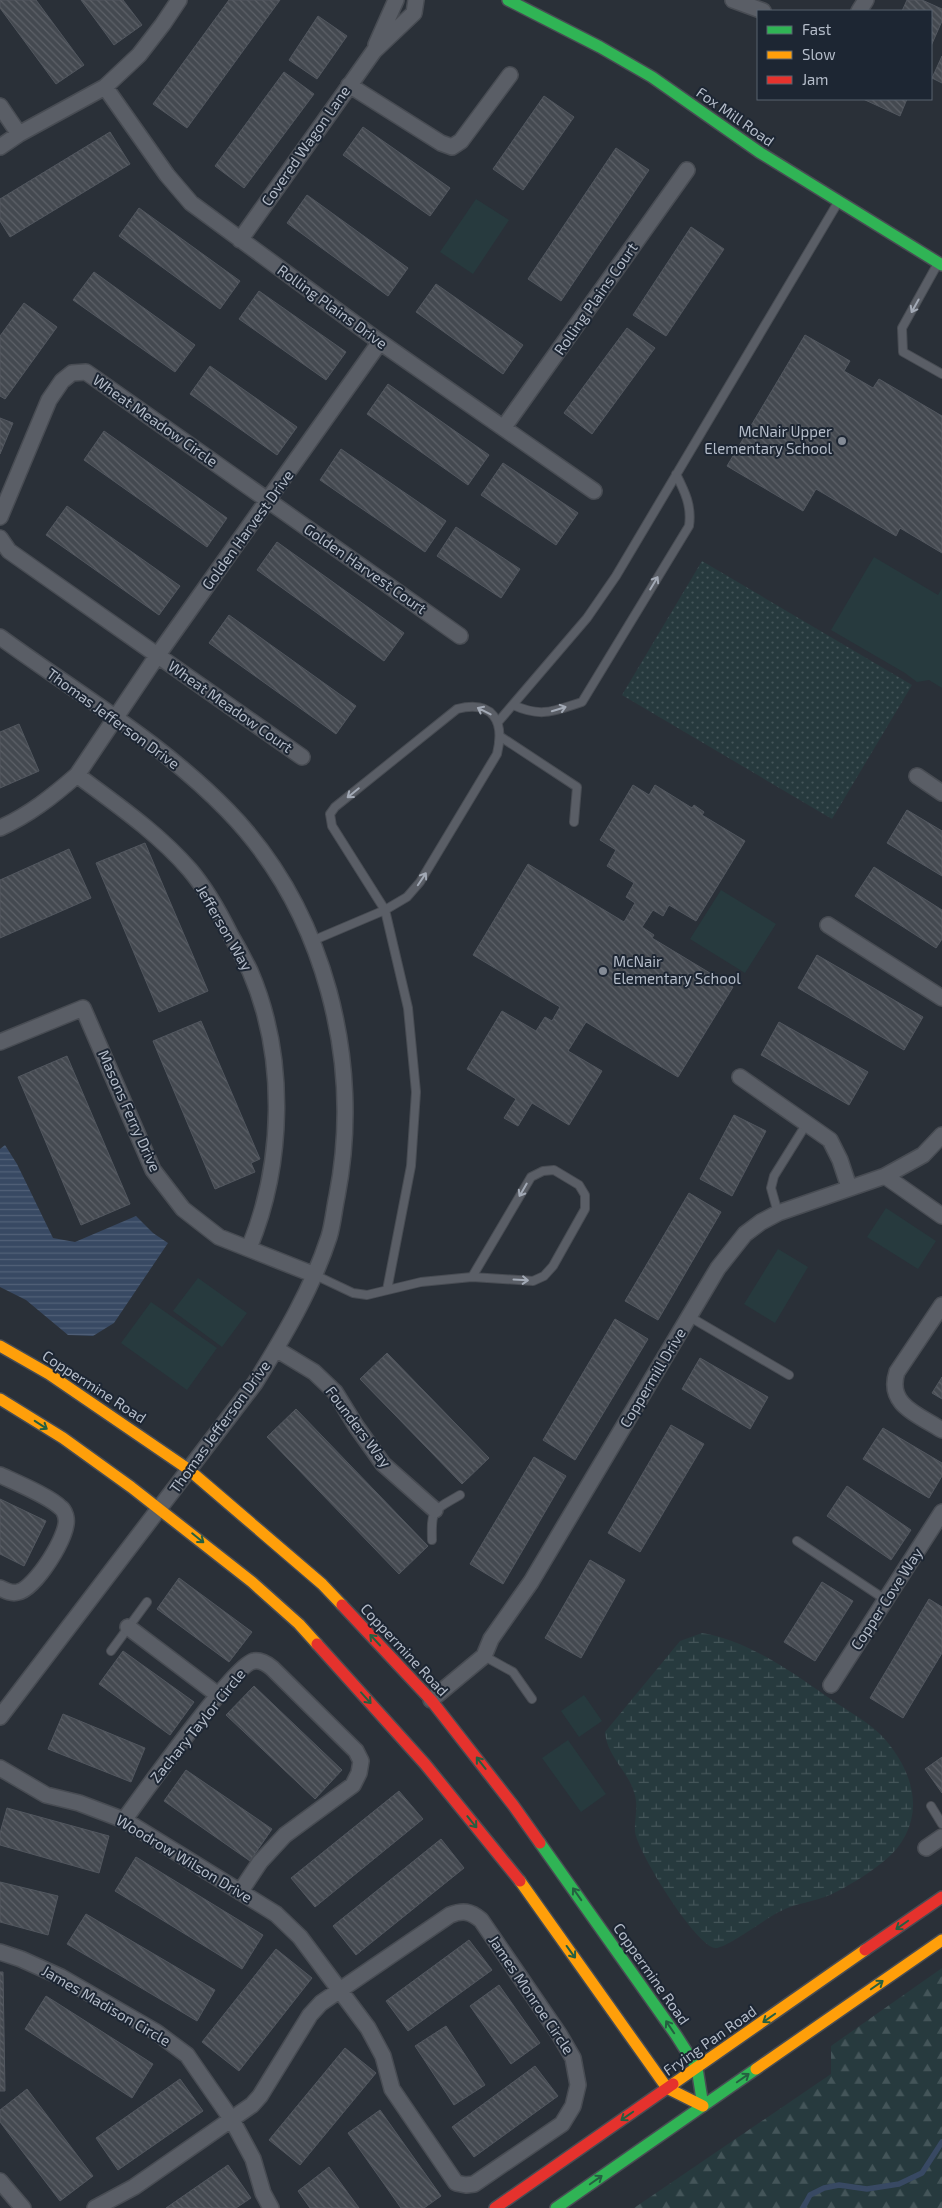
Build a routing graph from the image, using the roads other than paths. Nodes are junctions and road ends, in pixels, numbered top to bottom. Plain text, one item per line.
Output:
1 (396, 0) edge
2 (416, 0) edge
3 (508, 0) edge
4 (733, 0) edge
5 (174, 2) edge
6 (759, 10) edge
7 (374, 51) junction
8 (510, 75) dead end
9 (349, 85) junction
10 (105, 87) junction
11 (0, 106) edge
12 (19, 134) junction
13 (0, 147) edge
14 (687, 170) dead end
15 (838, 201) junction
16 (240, 240) junction
17 (940, 264) edge
18 (380, 342) junction
19 (942, 374) edge
20 (504, 427) junction
21 (676, 474) junction
22 (594, 491) dead end
23 (269, 502) junction
24 (0, 517) edge
25 (0, 538) edge
26 (460, 636) dead end
27 (0, 638) edge
28 (157, 656) junction
29 (513, 704) junction
30 (116, 717) junction
31 (498, 722) junction
32 (501, 737) junction
33 (302, 757) dead end
34 (77, 775) junction
35 (916, 776) dead end
36 (942, 793) edge
37 (574, 822) dead end
38 (0, 828) edge
39 (385, 910) junction
40 (828, 925) dead end
41 (312, 941) junction
42 (942, 998) edge
43 (0, 1042) edge
44 (740, 1077) dead end
45 (807, 1123) junction
46 (942, 1135) edge
47 (885, 1176) junction
48 (849, 1188) junction
49 (778, 1213) junction
50 (942, 1216) edge
51 (249, 1248) junction
52 (315, 1275) junction
53 (472, 1277) junction
54 (387, 1290) junction
55 (942, 1305) edge
56 (690, 1317) junction
57 (0, 1346) edge
58 (276, 1349) junction
59 (789, 1375) dead end
60 (0, 1399) edge
61 (942, 1430) edge
62 (188, 1469) junction
63 (0, 1475) edge
64 (460, 1496) dead end
65 (159, 1509) junction
66 (435, 1510) junction
67 (942, 1512) edge
68 (432, 1540) dead end
69 (797, 1541) dead end
70 (0, 1588) edge
71 (886, 1600) junction
72 (148, 1602) dead end
73 (128, 1627) junction
74 (111, 1650) dead end
75 (484, 1656) junction
76 (831, 1685) dead end
77 (218, 1695) junction
78 (532, 1699) dead end
79 (431, 1700) junction
80 (0, 1717) edge
81 (0, 1768) edge
82 (931, 1806) dead end
83 (124, 1820) junction
84 (942, 1824) edge
85 (942, 1837) edge
86 (926, 1848) dead end
87 (240, 1892) junction
88 (942, 1897) edge
89 (942, 1940) edge
90 (0, 1952) edge
91 (341, 1990) junction
92 (697, 2068) junction
93 (667, 2088) junction
94 (704, 2106) junction
95 (232, 2120) junction
96 (0, 2181) edge
97 (23, 2208) edge
98 (95, 2208) edge
99 (271, 2208) edge
100 (495, 2208) edge
101 (556, 2208) edge

1 - 7 street, Covered Wagon Lane
2 - 7 street, Covered Wagon Lane
3 - 15 street, Fox Mill Road
4 - 6 street
5 - 10 street
7 - 9 street, Covered Wagon Lane
8 - 9 street
9 - 16 street, Covered Wagon Lane
10 - 12 street
10 - 16 street, Rolling Plains Drive
11 - 12 street
12 - 13 street
14 - 20 street, Rolling Plains Court
15 - 17 street, Fox Mill Road
15 - 21 lane
16 - 18 street, Rolling Plains Drive
17 -> 19 lane
18 - 20 street, Rolling Plains Drive
18 - 23 street, Golden Harvest Drive
20 - 22 street, Rolling Plains Drive
21 - 29 lane
29 -> 21 lane
23 - 24 street, Wheat Meadow Circle
23 - 26 street, Golden Harvest Court
23 - 28 street, Golden Harvest Drive
25 - 28 street
27 - 30 street, Thomas Jefferson Drive
28 - 30 street, Golden Harvest Drive
28 - 33 street, Wheat Meadow Court
29 - 31 lane
30 - 34 street, Golden Harvest Drive
30 - 41 street, Thomas Jefferson Drive
31 - 32 lane
31 -> 39 lane
32 - 37 lane
39 -> 32 lane
34 - 38 street, Golden Harvest Drive
34 - 51 street, Jefferson Way
35 - 36 street
39 - 41 lane
39 - 54 lane
40 - 42 street
41 - 52 street, Thomas Jefferson Drive
43 - 51 street, Masons Ferry Drive
44 - 45 street
45 - 48 street
45 - 49 lane
46 - 47 street, Coppermill Drive
47 - 48 street, Coppermill Drive
47 - 50 street
48 - 49 street, Coppermill Drive
49 - 56 street, Coppermill Drive
51 - 52 street, Masons Ferry Drive
52 - 54 lane
52 - 58 street, Thomas Jefferson Drive
53 -> 53 lane
53 - 54 lane
55 - 61 street
56 - 59 lane
56 - 75 street, Coppermill Drive
57 - 62 street, Coppermine Road
58 - 62 street, Thomas Jefferson Drive
58 - 66 street, Founders Way
60 -> 65 street
62 - 65 street, Thomas Jefferson Drive
79 -> 62 street, Coppermine Road
63 - 70 street
64 - 66 lane
65 - 80 street, Thomas Jefferson Drive
65 -> 93 street
66 - 68 lane
67 - 71 street, Copper Cove Way
69 - 71 lane
71 - 76 street, Copper Cove Way
72 - 73 lane
73 - 74 lane
73 - 77 street
75 - 78 lane
75 - 79 street, Coppermill Drive
77 - 83 street, Zachary Taylor Circle
77 - 87 street, Zachary Taylor Circle
92 -> 79 street, Coppermine Road
81 - 83 street, Woodrow Wilson Drive
82 - 84 lane
83 - 87 street, Woodrow Wilson Drive
85 - 86 street
87 - 91 street, Woodrow Wilson Drive
88 -> 92 street, Frying Pan Road
94 -> 89 street
90 - 95 street, James Madison Circle
91 - 91 street, James Monroe Circle
91 - 95 street, James Monroe Circle
92 - 93 street, Frying Pan Road
92 - 94 street, Coppermine Road
93 - 94 street
93 -> 100 street, Frying Pan Road
101 -> 94 street
95 - 98 street, James Monroe Circle
95 - 99 street, James Madison Circle
96 - 97 street

